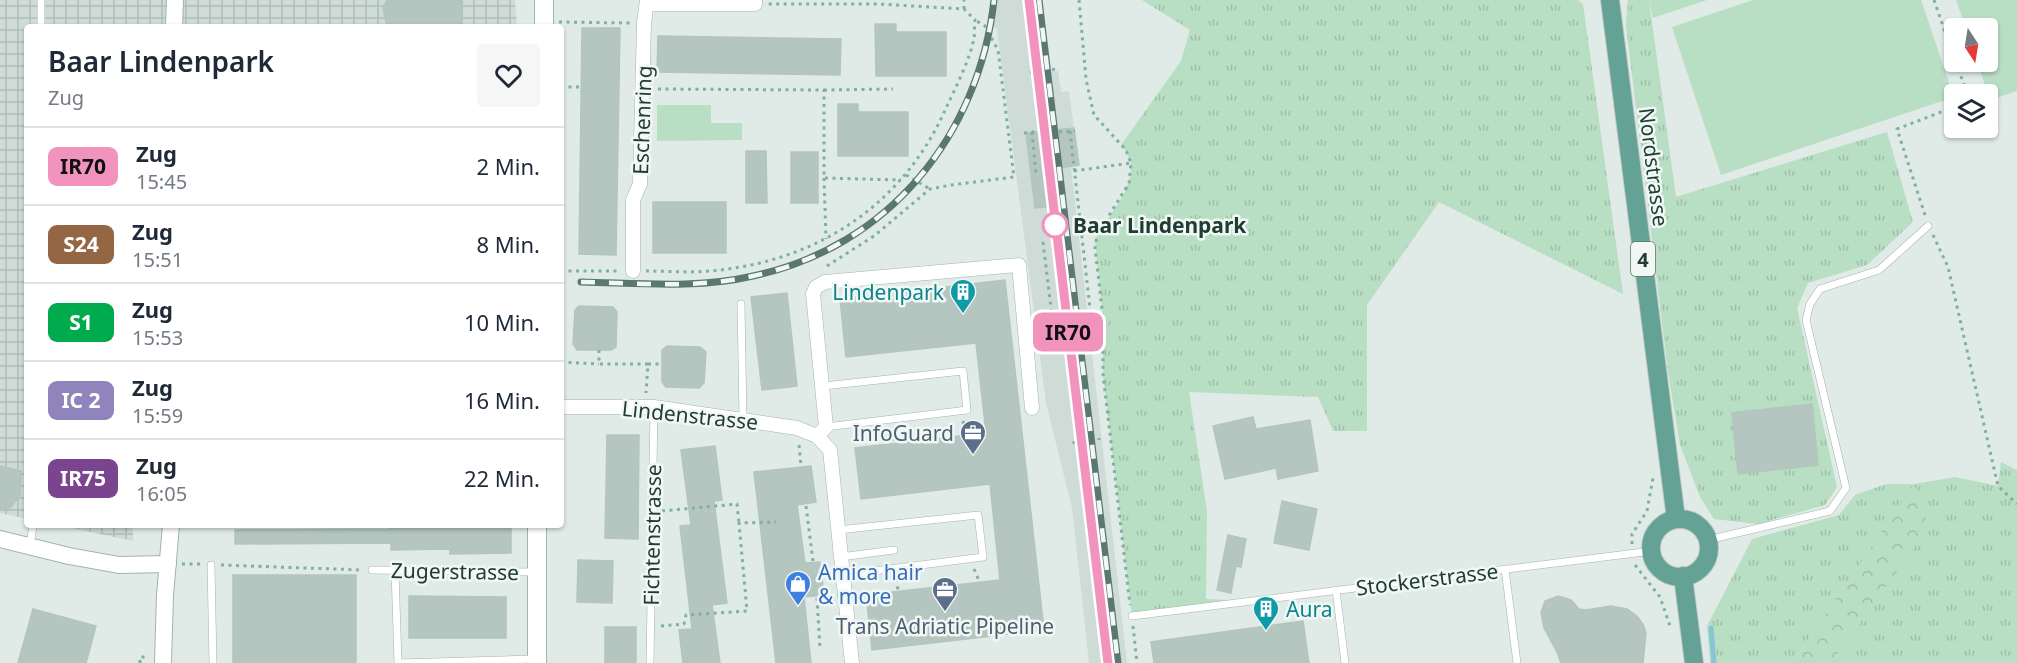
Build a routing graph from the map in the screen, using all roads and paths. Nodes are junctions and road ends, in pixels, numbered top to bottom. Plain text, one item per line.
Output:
1 (41, 0) edge
2 (175, 0) edge
3 (544, 0) edge
4 (964, 0) edge
5 (1079, 0) edge
6 (1610, 0) edge
7 (1934, 0) edge
8 (647, 2) edge
9 (755, 2) edge
10 (879, 2) edge
11 (964, 9) junction
12 (975, 20) junction
13 (644, 23) junction
14 (41, 24) edge
15 (174, 24) edge
16 (544, 24) edge
17 (564, 25) edge
18 (1944, 29) edge
19 (564, 87) edge
20 (581, 87) dead end
21 (643, 89) junction
22 (893, 89) dead end
23 (824, 90) junction
24 (1944, 111) edge
25 (1041, 131) dead end
26 (1032, 132) junction
27 (1059, 132) dead end
28 (1024, 133) dead end
29 (1131, 163) junction
30 (1074, 171) junction
31 (1036, 174) dead end
32 (906, 175) junction
33 (824, 178) junction
34 (901, 180) junction
35 (930, 189) junction
36 (1928, 226) junction
37 (826, 240) junction
38 (1043, 242) dead end
39 (564, 271) edge
40 (633, 271) junction
41 (816, 287) junction
42 (741, 304) dead end
43 (1063, 322) dead end
44 (1046, 324) dead end
45 (1053, 324) junction
46 (1082, 327) dead end
47 (599, 350) dead end
48 (564, 362) edge
49 (600, 364) junction
50 (648, 364) junction
51 (662, 364) dead end
52 (823, 386) junction
53 (564, 407) edge
54 (650, 407) junction
55 (1032, 408) dead end
56 (743, 419) junction
57 (797, 428) junction
58 (821, 432) junction
59 (801, 465) dead end
60 (1653, 477) dead end
61 (2017, 504) edge
62 (806, 506) dead end
63 (652, 512) junction
64 (1676, 519) junction
65 (776, 522) dead end
66 (739, 523) junction
67 (33, 528) edge
68 (171, 528) edge
69 (537, 528) edge
70 (837, 530) junction
71 (0, 539) edge
72 (1708, 540) junction
73 (30, 547) junction
74 (894, 550) dead end
75 (1652, 552) junction
76 (1631, 554) junction
77 (840, 557) junction
78 (813, 561) dead end
79 (168, 564) junction
80 (211, 565) junction
81 (1505, 569) junction
82 (372, 570) joint
83 (395, 571) junction
84 (537, 572) junction
85 (843, 575) junction
86 (1683, 576) junction
87 (1336, 590) junction
88 (817, 598) dead end
89 (1132, 616) junction
90 (651, 628) junction
91 (1672, 630) dead end
92 (820, 649) dead end
93 (140, 657) dead end
94 (537, 661) edge
95 (398, 662) edge
96 (140, 663) edge
97 (163, 663) edge
98 (213, 663) edge
99 (650, 663) edge
100 (852, 663) edge
101 (1137, 663) edge
102 (1345, 663) edge
103 (1517, 663) edge
104 (1694, 663) edge

1 - 14 lane
2 - 15 street
3 - 16 main road
4 - 11 path
5 - 29 path
6 - 64 main road, Nordstrasse / 4
7 - 18 path
8 - 9 street, Eschenring
8 - 13 street, Eschenring
9 - 10 path
10 - 11 path
11 - 12 path
12 - 32 path
12 - 35 path
13 - 17 path
13 - 21 street, Eschenring
19 - 20 path
21 - 23 path
21 - 40 street, Eschenring
22 - 23 path
23 - 33 path
24 - 36 path
25 - 26 path
26 - 28 path
26 - 31 path
27 - 30 path
29 - 30 path
29 - 89 path
30 - 46 path
32 - 34 path
32 - 35 path
33 - 34 path
33 - 37 path
34 - 37 path
35 - 41 path
36 - 61 path
36 - 72 lane
37 - 40 path
38 - 45 path
39 - 40 path
41 - 52 street
41 - 55 street
42 - 56 lane
43 - 45 path
44 - 45 path
47 - 49 path
48 - 49 path
49 - 50 path
50 - 51 path
50 - 54 path
52 - 58 street
52 - 58 lane
53 - 54 street, Lindenstrasse
54 - 56 street, Lindenstrasse
54 - 63 lane, Fichtenstrasse
56 - 57 street, Lindenstrasse
57 - 58 street, Lindenstrasse
57 - 59 path
58 - 70 street
60 - 76 path
62 - 78 path
63 - 66 path
63 - 90 lane, Fichtenstrasse
64 - 72 main road
64 - 75 main road
65 - 66 path
66 - 90 path
67 - 73 lane
68 - 79 street
69 - 84 main road, Zugerstrasse
70 - 77 street
70 - 85 lane
71 - 73 street
72 - 86 main road
73 - 79 street
74 - 77 lane
75 - 76 lane, Stockerstrasse
75 - 86 main road
76 - 81 lane, Stockerstrasse
76 - 91 path
77 - 85 street
79 - 80 path
79 - 97 street
80 - 82 path
80 - 98 lane
81 - 87 lane, Stockerstrasse
81 - 103 lane
82 - 83 lane, Zugerstrasse
83 - 84 lane, Zugerstrasse
83 - 95 lane
84 - 94 main road, Zugerstrasse
85 - 100 street
86 - 104 main road
87 - 89 lane, Stockerstrasse
87 - 102 lane
88 - 92 path
89 - 101 path
90 - 99 lane, Fichtenstrasse
93 - 96 path
94 - 95 lane

